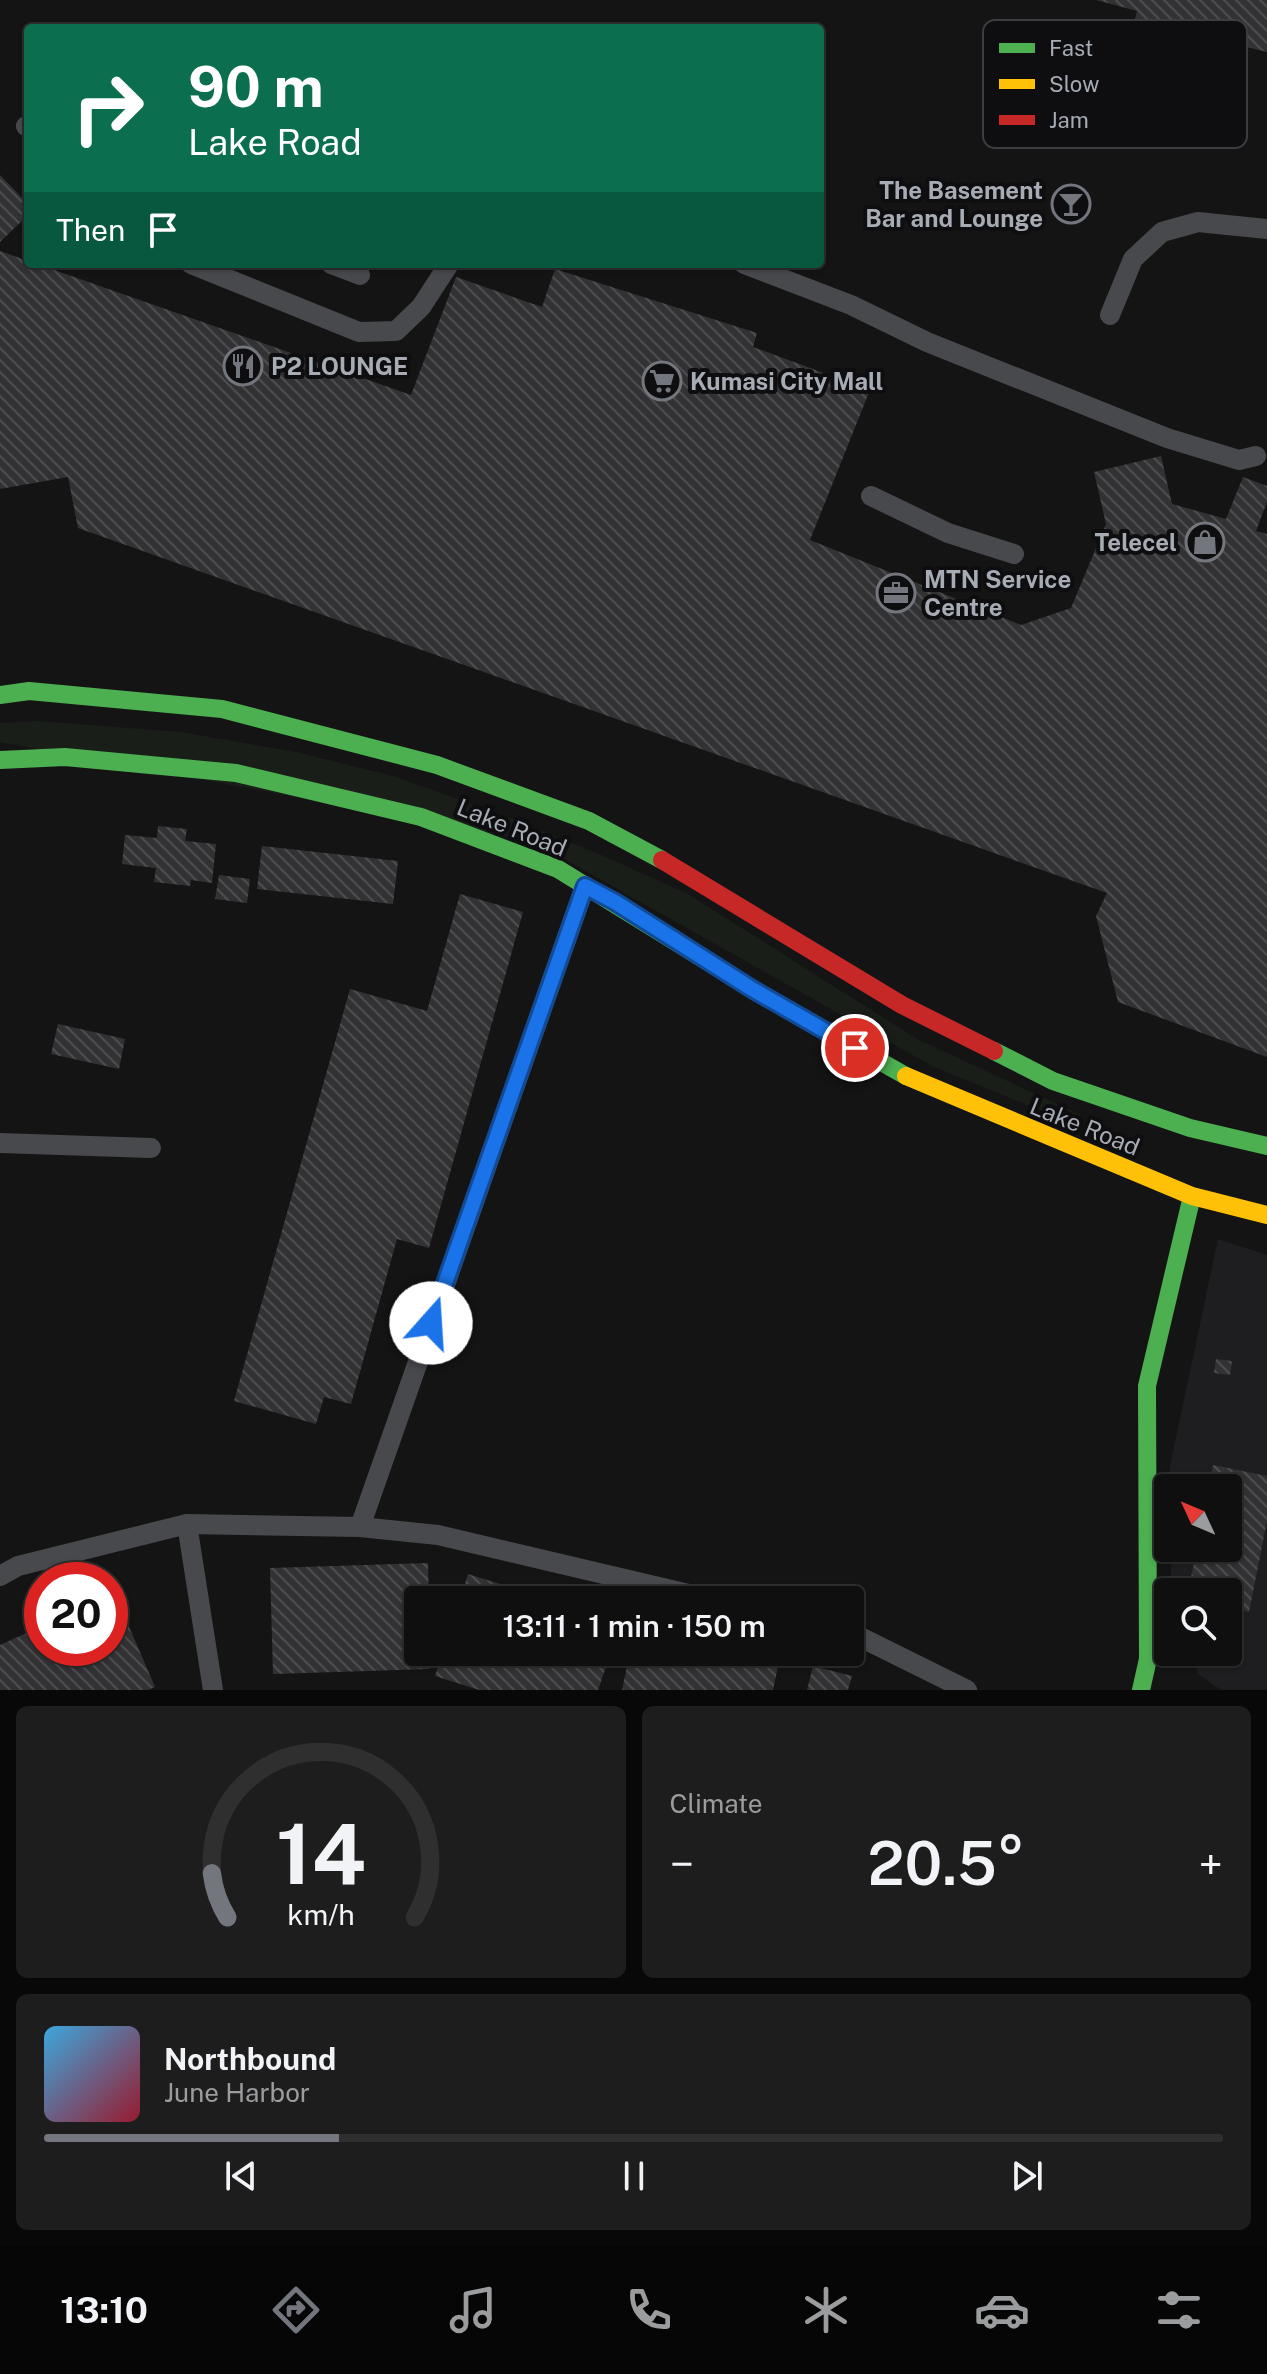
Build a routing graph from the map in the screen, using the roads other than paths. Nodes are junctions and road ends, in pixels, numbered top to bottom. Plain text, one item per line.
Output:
1 (1267, 229) edge
2 (201, 268) edge
3 (342, 268) edge
4 (446, 268) edge
5 (754, 268) edge
6 (360, 275) dead end
7 (1110, 315) dead end
8 (1256, 456) dead end
9 (871, 496) dead end
10 (1014, 554) dead end
11 (0, 695) edge
12 (0, 760) edge
13 (585, 886) junction
14 (0, 1143) edge
15 (1267, 1146) edge
16 (151, 1148) dead end
17 (1192, 1196) junction
18 (1267, 1215) edge
19 (187, 1524) junction
20 (360, 1527) junction
21 (0, 1576) edge
22 (655, 1586) edge
23 (864, 1639) edge
24 (213, 1690) edge
25 (967, 1690) edge
26 (1141, 1690) edge

1 - 7 lane
2 - 4 lane
3 - 6 lane
5 - 8 lane
9 - 10 lane
11 - 15 main road, Lake Road
12 - 13 main road, Lake Road
13 - 17 main road, Lake Road
13 - 20 lane
14 - 16 lane
17 - 18 main road, Lake Road
17 - 26 main road
19 - 20 lane
19 - 21 lane
19 - 24 lane
20 - 22 lane
23 - 25 lane

